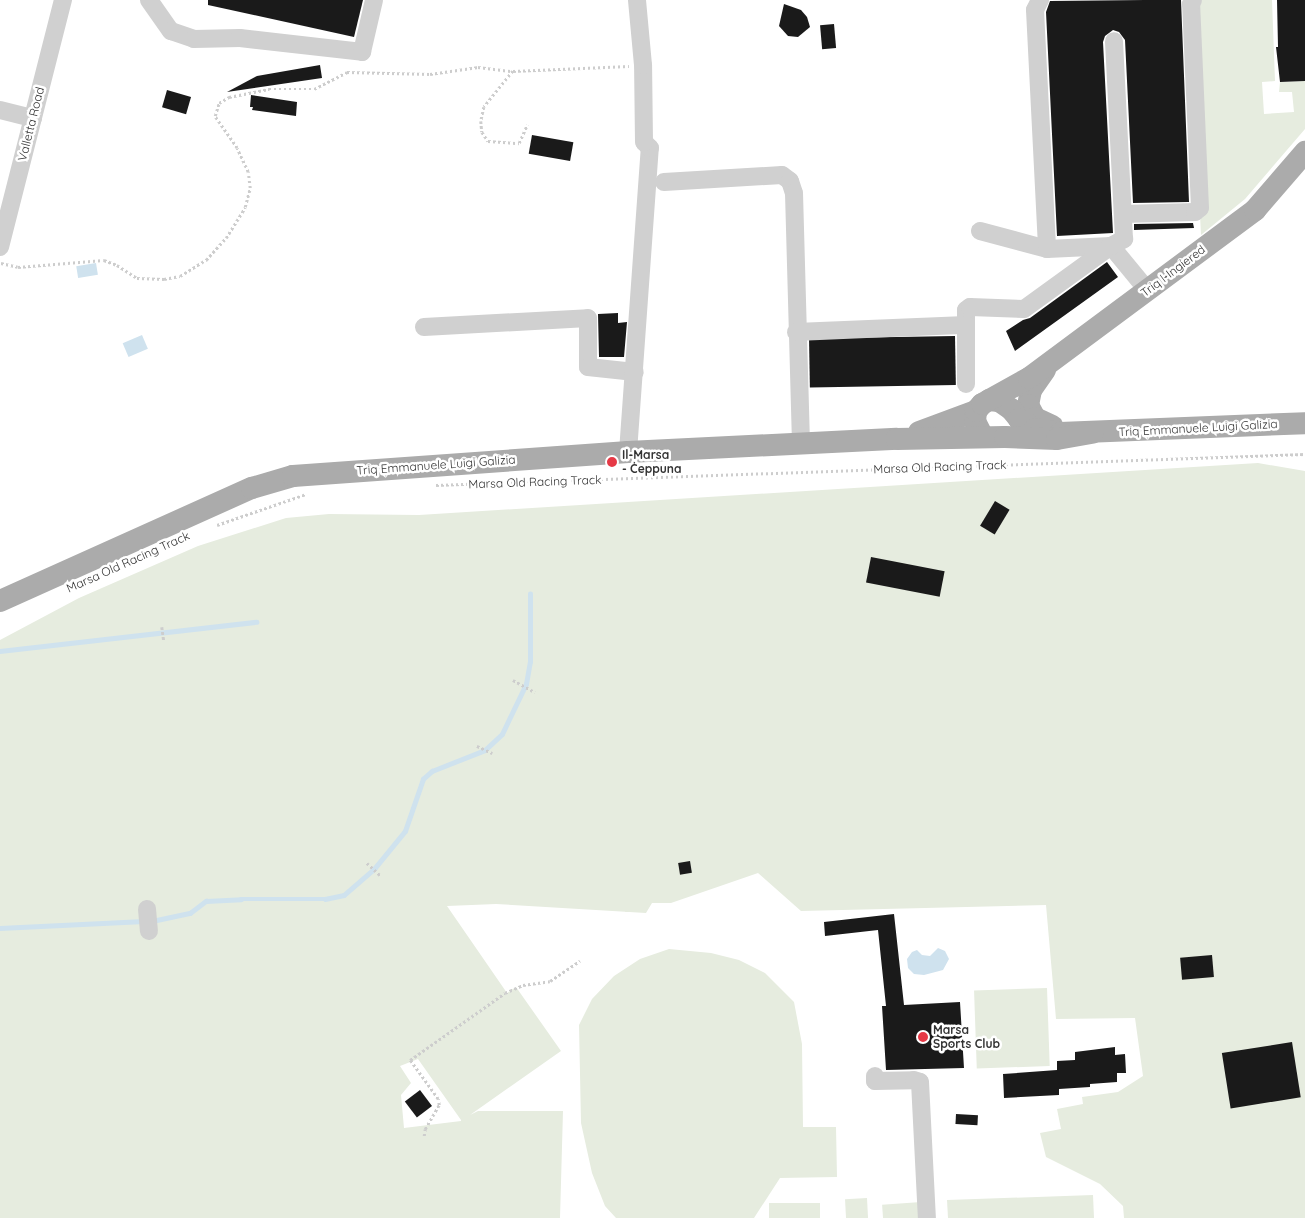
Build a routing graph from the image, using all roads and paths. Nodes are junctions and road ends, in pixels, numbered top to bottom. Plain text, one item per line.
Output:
1 (63, 0) edge
2 (149, 0) edge
3 (374, 0) edge
4 (638, 0) edge
5 (1040, 0) edge
6 (1193, 0) edge
7 (1114, 41) dead end
8 (643, 65) junction
9 (513, 70) junction
10 (0, 110) edge
11 (33, 118) junction
12 (527, 125) dead end
13 (1305, 152) edge
14 (664, 182) dead end
15 (6, 197) edge
16 (1124, 214) junction
17 (980, 231) dead end
18 (1111, 246) junction
19 (0, 247) edge
20 (1047, 249) junction
21 (0, 263) edge
22 (1148, 291) junction
23 (966, 325) junction
24 (424, 327) dead end
25 (796, 332) junction
26 (1051, 360) junction
27 (635, 372) junction
28 (966, 384) dead end
29 (998, 419) junction
30 (1305, 423) edge
31 (1135, 430) junction
32 (801, 444) junction
33 (628, 452) junction
34 (1305, 454) edge
35 (427, 486) dead end
36 (309, 492) dead end
37 (209, 527) dead end
38 (1, 600) edge
39 (162, 627) dead end
40 (164, 641) dead end
41 (513, 680) dead end
42 (534, 692) dead end
43 (476, 746) dead end
44 (492, 754) dead end
45 (366, 863) dead end
46 (380, 875) dead end
47 (147, 909) dead end
48 (149, 931) dead end
49 (580, 961) dead end
50 (875, 1076) dead end
51 (424, 1136) dead end
52 (927, 1218) edge

1 - 11 street, Valletta Road
2 - 3 street
4 - 8 street
5 - 20 street
6 - 16 street
7 - 16 street
8 - 9 path
8 - 27 street
9 - 12 path
9 - 21 path
10 - 11 street
11 - 15 street, Valletta Road
13 - 22 main road, Triq l-Ingiered
14 - 25 street
15 - 19 street, Valletta Road
16 - 18 street
17 - 20 street
18 - 20 street
18 - 22 street
18 - 23 street
22 - 26 main road, Triq l-Ingiered
23 - 25 street
23 - 28 street
24 - 27 street
25 - 32 street
26 - 29 main road, Triq l-Ingiered
26 - 31 main road
27 - 33 street
29 - 31 main road, Triq Emmanuele Luigi Galizia
29 - 32 main road, Triq Emmanuele Luigi Galizia
30 - 31 main road, Triq Emmanuele Luigi Galizia
32 - 33 main road, Triq Emmanuele Luigi Galizia
33 - 38 main road, Triq Emmanuele Luigi Galizia
34 - 35 path, Marsa Old Racing Track
36 - 37 path
39 - 40 path
41 - 42 path
43 - 44 path
45 - 46 path
47 - 48 street
49 - 51 path
50 - 52 street

